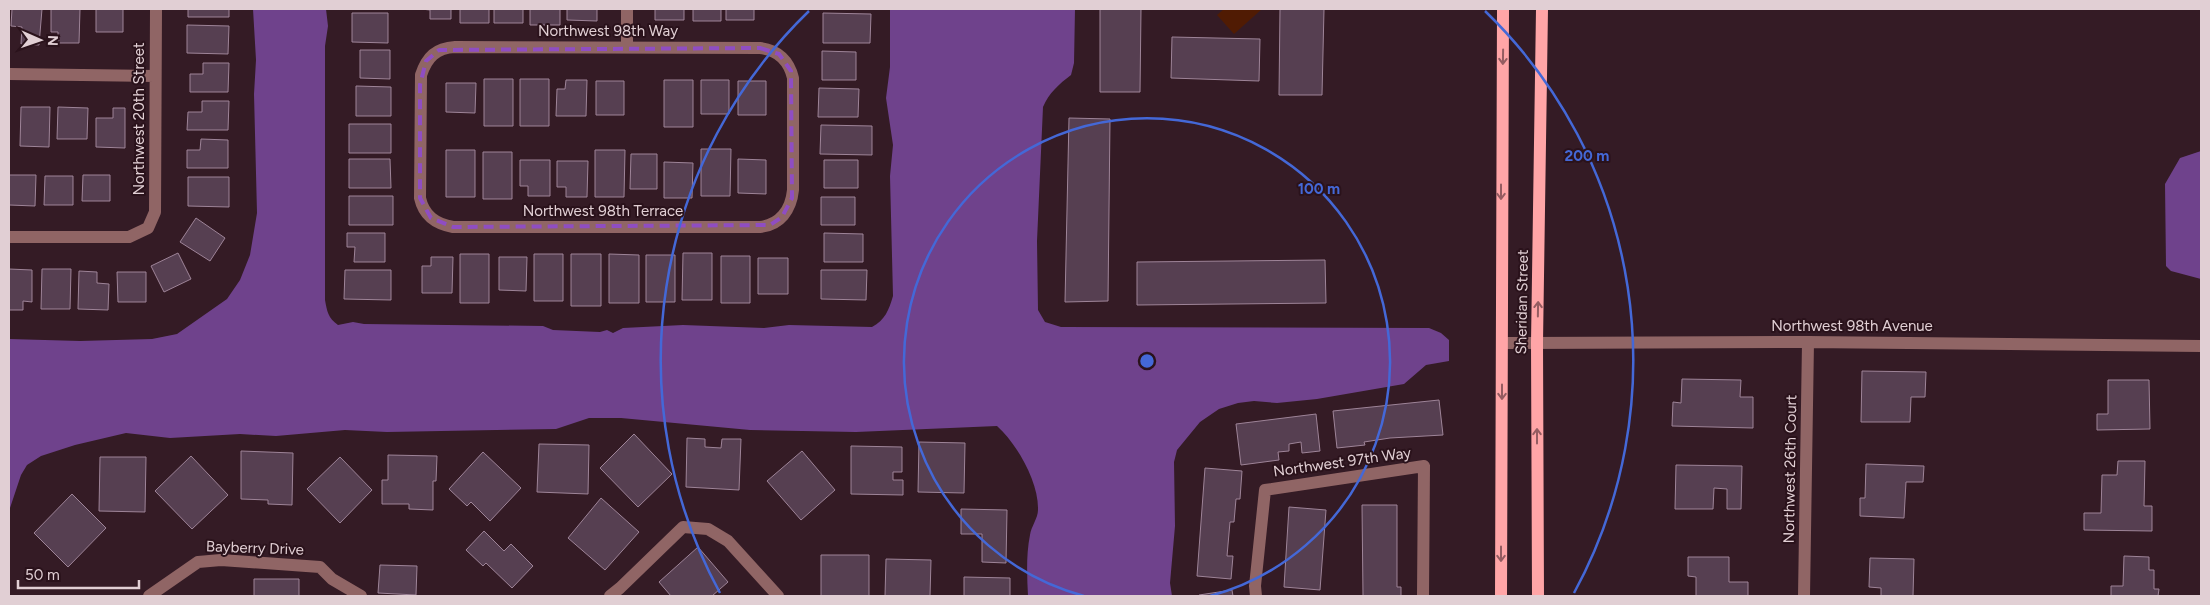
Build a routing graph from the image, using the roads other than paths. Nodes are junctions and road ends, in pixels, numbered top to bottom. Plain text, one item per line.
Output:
1 (156, 9) edge
2 (627, 9) edge
3 (1503, 9) edge
4 (1542, 9) edge
5 (627, 47) junction
6 (9, 74) edge
7 (155, 76) junction
8 (426, 212) joint
9 (782, 217) joint
10 (9, 237) edge
11 (1808, 342) junction
12 (1502, 343) junction
13 (1537, 343) junction
14 (2201, 346) edge
15 (149, 596) edge
16 (361, 596) edge
17 (610, 596) edge
18 (778, 596) edge
19 (1256, 596) edge
20 (1423, 596) edge
21 (1501, 596) edge
22 (1538, 596) edge
23 (1804, 596) edge

1 - 7 street, Northwest 20th Street
2 - 5 street
3 -> 12 main road, Sheridan Street
13 -> 4 main road, Sheridan Street
5 - 8 street, Northwest 98th Way
5 - 9 street, Northwest 98th Way
6 - 7 street
7 - 10 street, Northwest 20th Street
8 - 9 street, Northwest 98th Terrace
11 - 13 street, Northwest 98th Avenue
11 - 14 street, Northwest 98th Avenue
11 - 23 street, Northwest 26th Court
12 - 13 street, Northwest 98th Avenue
12 -> 21 main road, Sheridan Street
22 -> 13 main road, Sheridan Street
15 - 16 street, Bayberry Drive
17 - 18 street
19 - 20 street, Northwest 97th Way

